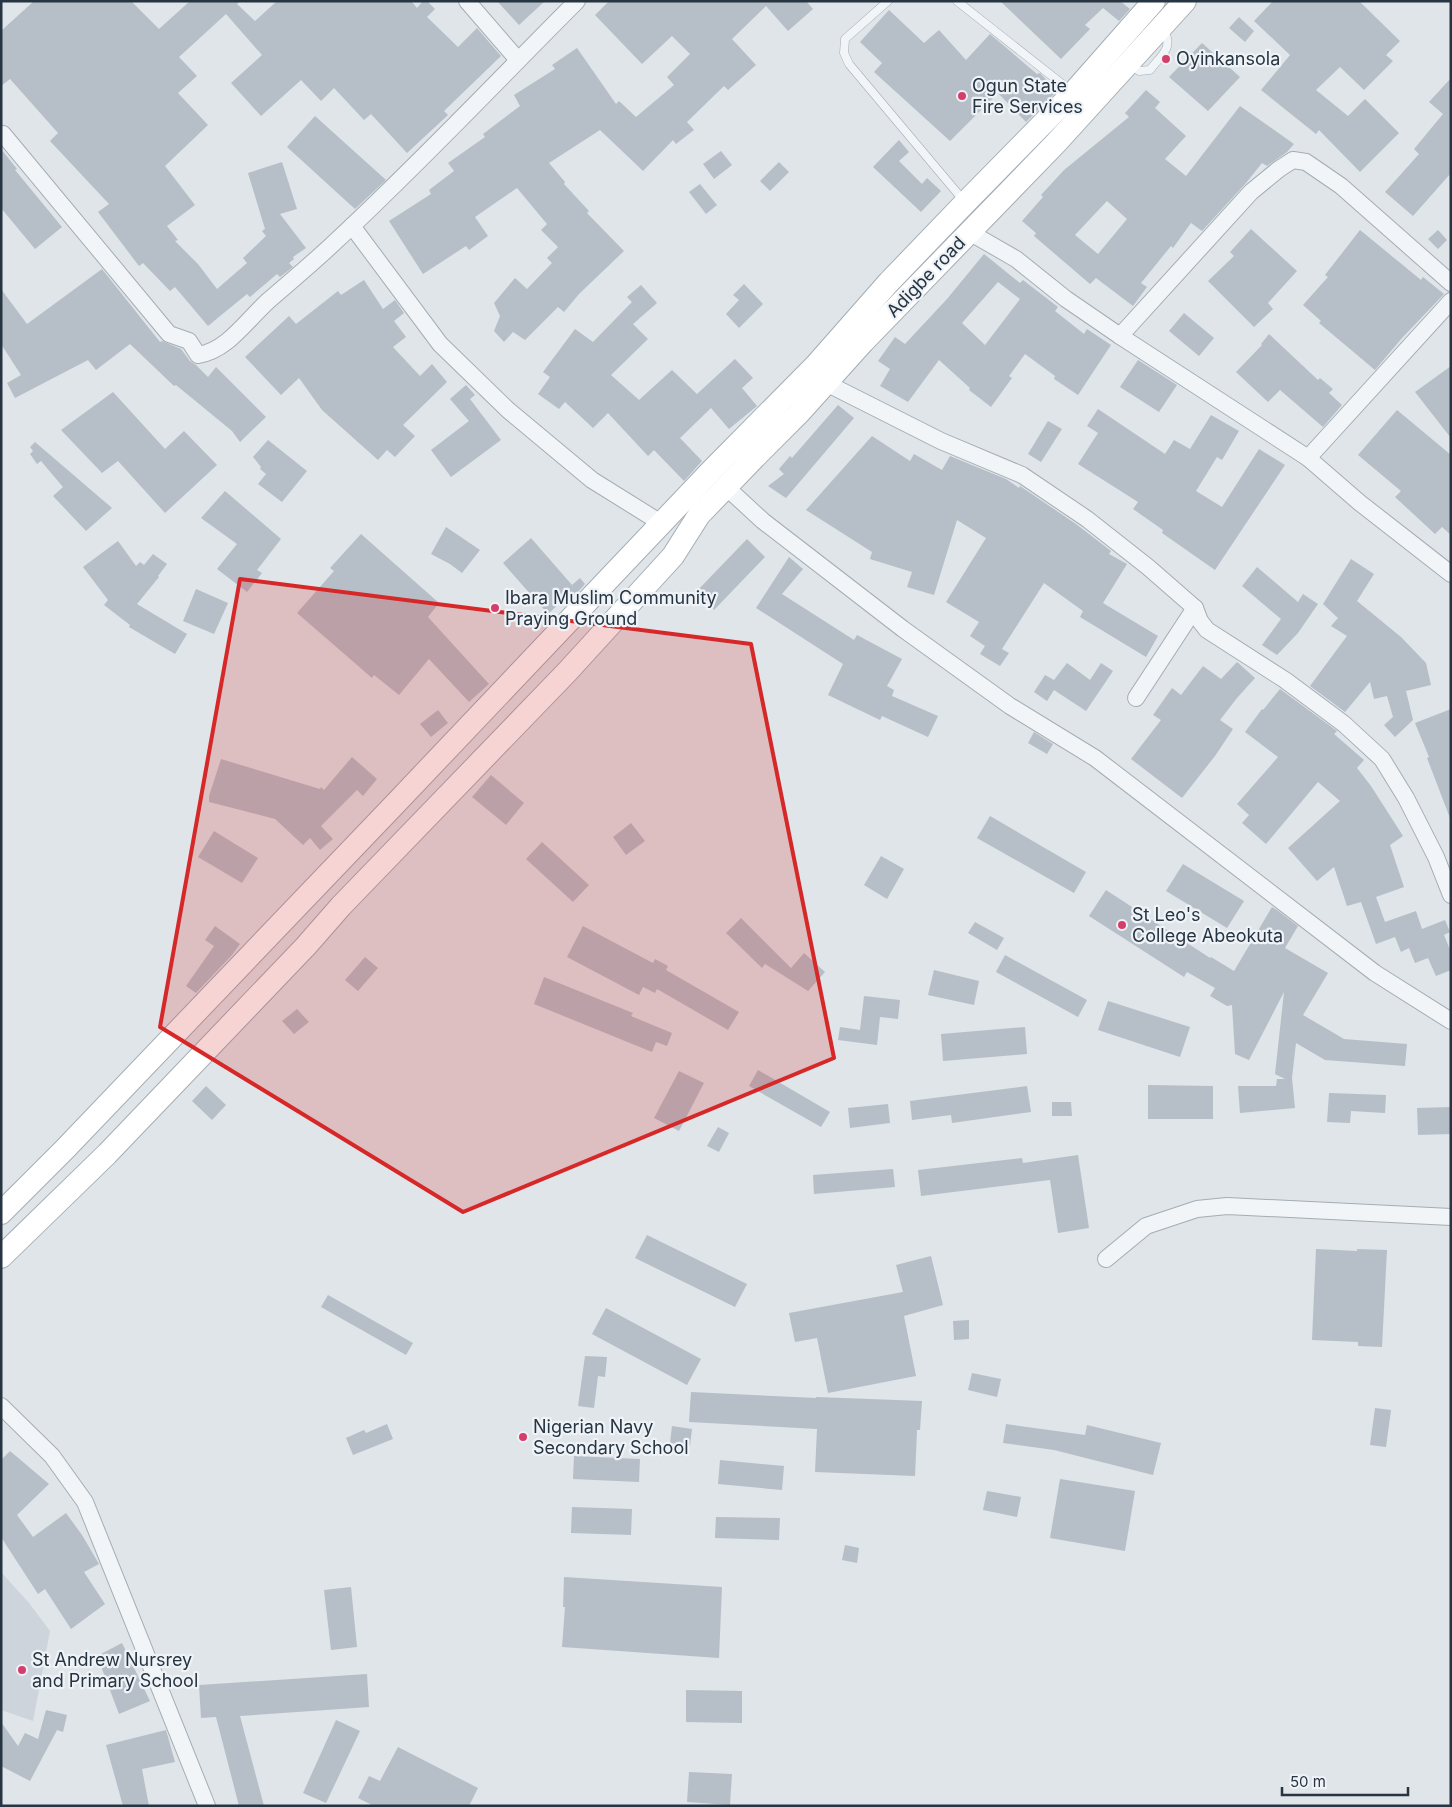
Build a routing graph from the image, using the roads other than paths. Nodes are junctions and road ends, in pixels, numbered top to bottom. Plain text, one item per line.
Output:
1 (466, 1) edge
2 (577, 1) edge
3 (888, 1) edge
4 (957, 1) edge
5 (1154, 1) edge
6 (1185, 1) edge
7 (518, 60) junction
8 (1073, 93) junction
9 (3, 134) dead end
10 (965, 203) junction
11 (352, 226) junction
12 (969, 232) junction
13 (1451, 283) edge
14 (1451, 302) edge
15 (1120, 336) junction
16 (826, 383) junction
17 (1308, 458) junction
18 (726, 487) junction
19 (660, 523) junction
20 (1451, 574) edge
21 (1195, 608) junction
22 (1136, 698) dead end
23 (1451, 895) edge
24 (1451, 1021) edge
25 (1, 1213) edge
26 (1451, 1217) edge
27 (1, 1257) edge
28 (1106, 1259) dead end
29 (1, 1406) edge
30 (207, 1806) edge

1 - 7 street
2 - 7 street
3 - 10 lane
4 - 8 lane
5 - 8 main road
6 - 12 main road, Adigbe road
7 - 11 street
8 - 10 main road
9 - 11 street
10 - 19 main road
11 - 19 street
12 - 15 street
12 - 16 main road, Adigbe road
13 - 15 street
14 - 17 street
15 - 17 street
16 - 18 main road, Adigbe road
16 - 21 street
17 - 20 street
18 - 24 street
18 - 27 main road, Adigbe road
19 - 25 main road
21 - 22 street
21 - 23 street
26 - 28 street
29 - 30 street

